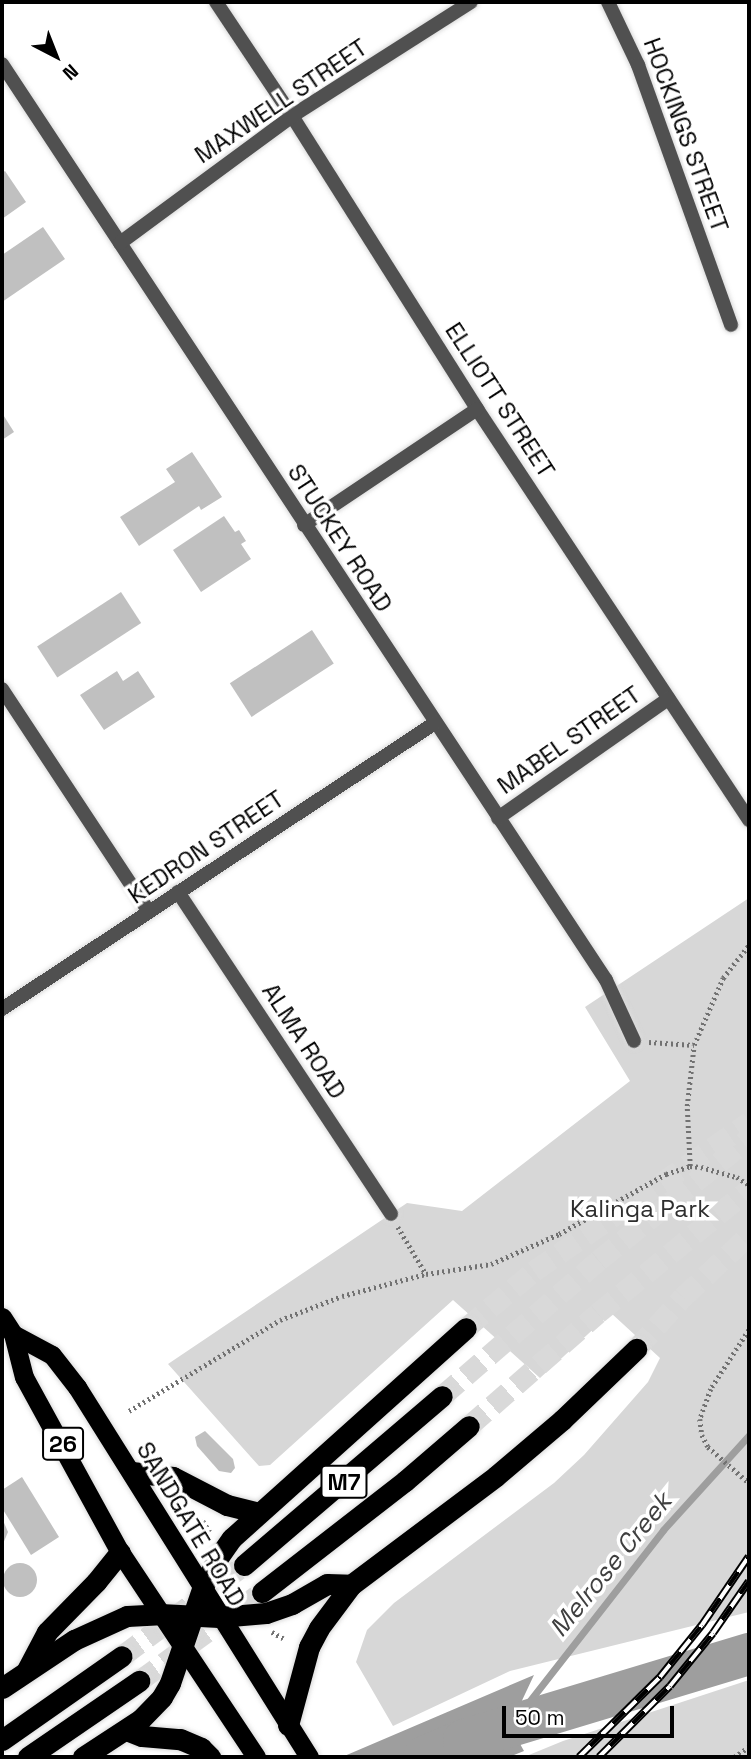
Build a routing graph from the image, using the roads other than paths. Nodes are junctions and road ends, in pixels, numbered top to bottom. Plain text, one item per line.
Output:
1 (216, 2) edge
2 (471, 2) edge
3 (608, 2) edge
4 (2, 64) edge
5 (292, 116) junction
6 (120, 243) junction
7 (731, 325) dead end
8 (477, 409) junction
9 (304, 525) junction
10 (2, 689) edge
11 (668, 699) junction
12 (435, 723) junction
13 (498, 818) junction
14 (749, 820) edge
15 (178, 892) junction
16 (149, 912) junction
17 (2, 1009) edge
18 (634, 1041) road end
19 (391, 1214) road end
20 (2, 1317) edge
21 (466, 1328) tunnel mouth
22 (13, 1334) junction
23 (636, 1349) tunnel mouth
24 (442, 1396) tunnel mouth
25 (469, 1426) tunnel mouth
26 (132, 1472) junction
27 (259, 1513) junction
28 (120, 1552) junction
29 (244, 1565) tunnel mouth
30 (351, 1586) junction
31 (202, 1588) junction
32 (262, 1592) tunnel mouth
33 (160, 1614) junction
34 (191, 1616) junction
35 (219, 1617) junction
36 (184, 1646) junction
37 (122, 1656) tunnel mouth
38 (27, 1672) junction
39 (139, 1681) tunnel mouth
40 (2, 1688) edge
41 (288, 1725) junction
42 (126, 1730) junction
43 (2, 1740) edge
44 (305, 1752) edge
45 (27, 1757) edge
46 (83, 1757) edge
47 (211, 1757) edge
48 (256, 1757) edge

1 - 5 street, ELLIOTT STREET
2 - 5 street, MAXWELL STREET
3 - 7 street, HOCKINGS STREET
4 - 6 street, STUCKEY ROAD
5 - 6 street, MAXWELL STREET
5 - 8 street, ELLIOTT STREET
6 - 9 street, STUCKEY ROAD
8 - 9 street
8 - 11 street, ELLIOTT STREET
9 - 12 street, STUCKEY ROAD
10 - 16 street
11 - 13 street, MABEL STREET
11 - 14 street, ELLIOTT STREET
12 - 13 street, STUCKEY ROAD
12 - 15 street, KEDRON STREET
13 - 18 street, STUCKEY ROAD
15 - 16 street, KEDRON STREET
15 - 19 street, ALMA ROAD
16 - 17 street, KEDRON STREET
20 - 22 highway, SANDGATE ROAD / 26
21 - 27 highway
22 - 26 highway, SANDGATE ROAD / 26
22 - 28 highway, SANDGATE ROAD / 26
23 - 30 highway
24 - 29 highway, M7
25 - 32 highway, M7
26 - 27 highway
26 - 31 highway, SANDGATE ROAD / 26
27 - 31 highway
28 - 33 highway, SANDGATE ROAD / 26
28 - 38 highway
30 - 35 highway
30 - 41 highway
31 - 34 highway
31 - 35 highway, SANDGATE ROAD / 26
33 - 34 highway
33 - 36 highway, SANDGATE ROAD / 26
33 - 38 highway
34 - 35 highway
34 - 36 highway
35 - 41 highway, SANDGATE ROAD / 26
36 - 42 highway
36 - 48 highway, SANDGATE ROAD / 26
37 - 43 highway
38 - 40 highway
39 - 45 highway
41 - 44 highway, SANDGATE ROAD / 26
42 - 46 highway
42 - 47 highway

